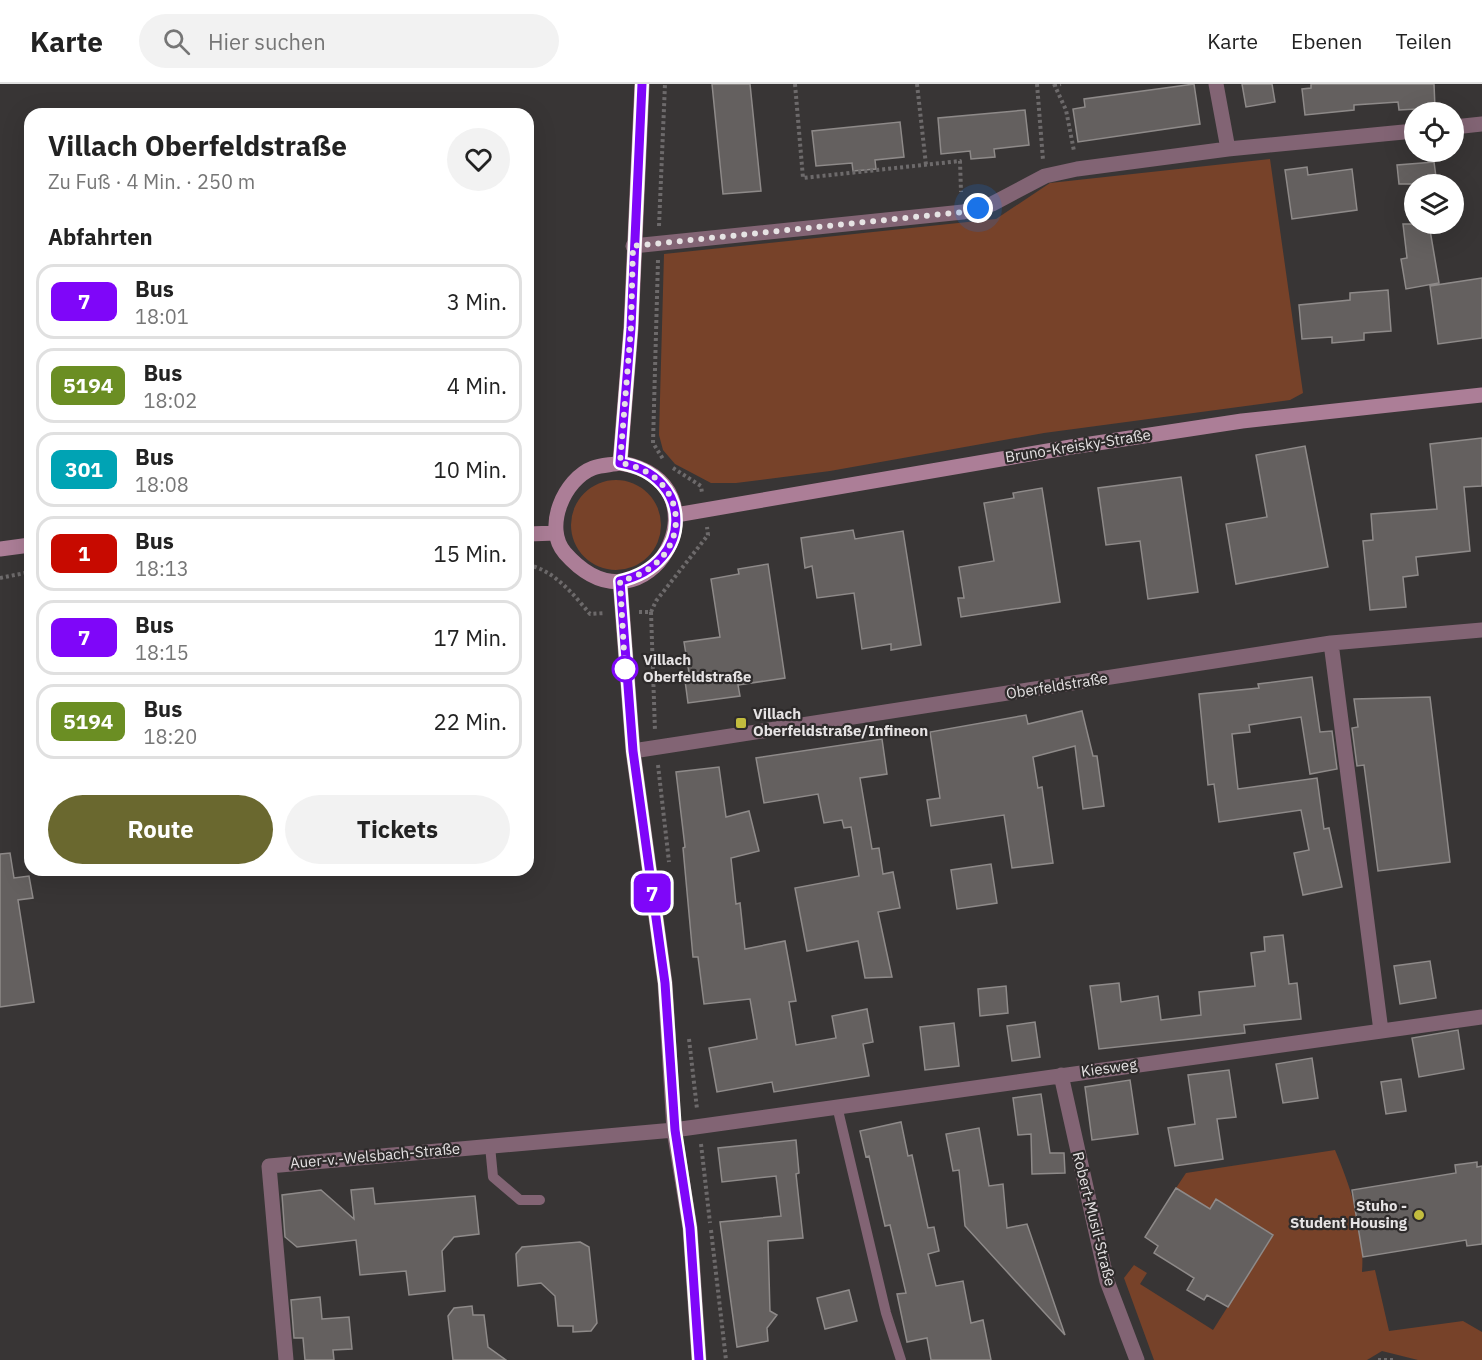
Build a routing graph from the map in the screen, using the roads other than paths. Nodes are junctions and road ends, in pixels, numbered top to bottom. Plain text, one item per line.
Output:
1 (642, 84) edge
2 (1216, 84) edge
3 (1482, 124) edge
4 (1464, 126) edge
5 (1404, 132) edge
6 (1228, 149) junction
7 (633, 246) junction
8 (1482, 395) edge
9 (620, 463) junction
10 (676, 515) junction
11 (556, 533) junction
12 (534, 534) edge
13 (24, 546) edge
14 (0, 549) edge
15 (620, 581) junction
16 (1482, 630) edge
17 (1330, 643) junction
18 (633, 751) junction
19 (1482, 1017) edge
20 (1381, 1031) junction
21 (1061, 1075) junction
22 (837, 1106) junction
23 (675, 1130) junction
24 (490, 1146) junction
25 (540, 1200) dead end
26 (286, 1360) edge
27 (699, 1360) edge
28 (901, 1360) edge
29 (1137, 1360) edge

1 - 7 street
2 - 6 street
3 - 4 street
5 - 6 street
6 - 7 street
7 - 9 street
8 - 10 street, Bruno-Kreisky-Straße
9 - 10 street
9 - 11 street
10 - 15 street
11 - 12 street
11 - 15 street
13 - 14 street
15 - 18 street
16 - 17 street, Oberfeldstraße
17 - 18 street, Oberfeldstraße
17 - 20 street
18 - 23 street
19 - 20 street, Kiesweg
20 - 21 street, Kiesweg
21 - 22 street, Kiesweg
21 - 29 street, Robert-Musil-Straße
22 - 23 street, Kiesweg
22 - 28 lane
23 - 24 street, Auer-v.-Welsbach-Straße
23 - 27 street
24 - 25 lane
24 - 26 street, Auer-v.-Welsbach-Straße

